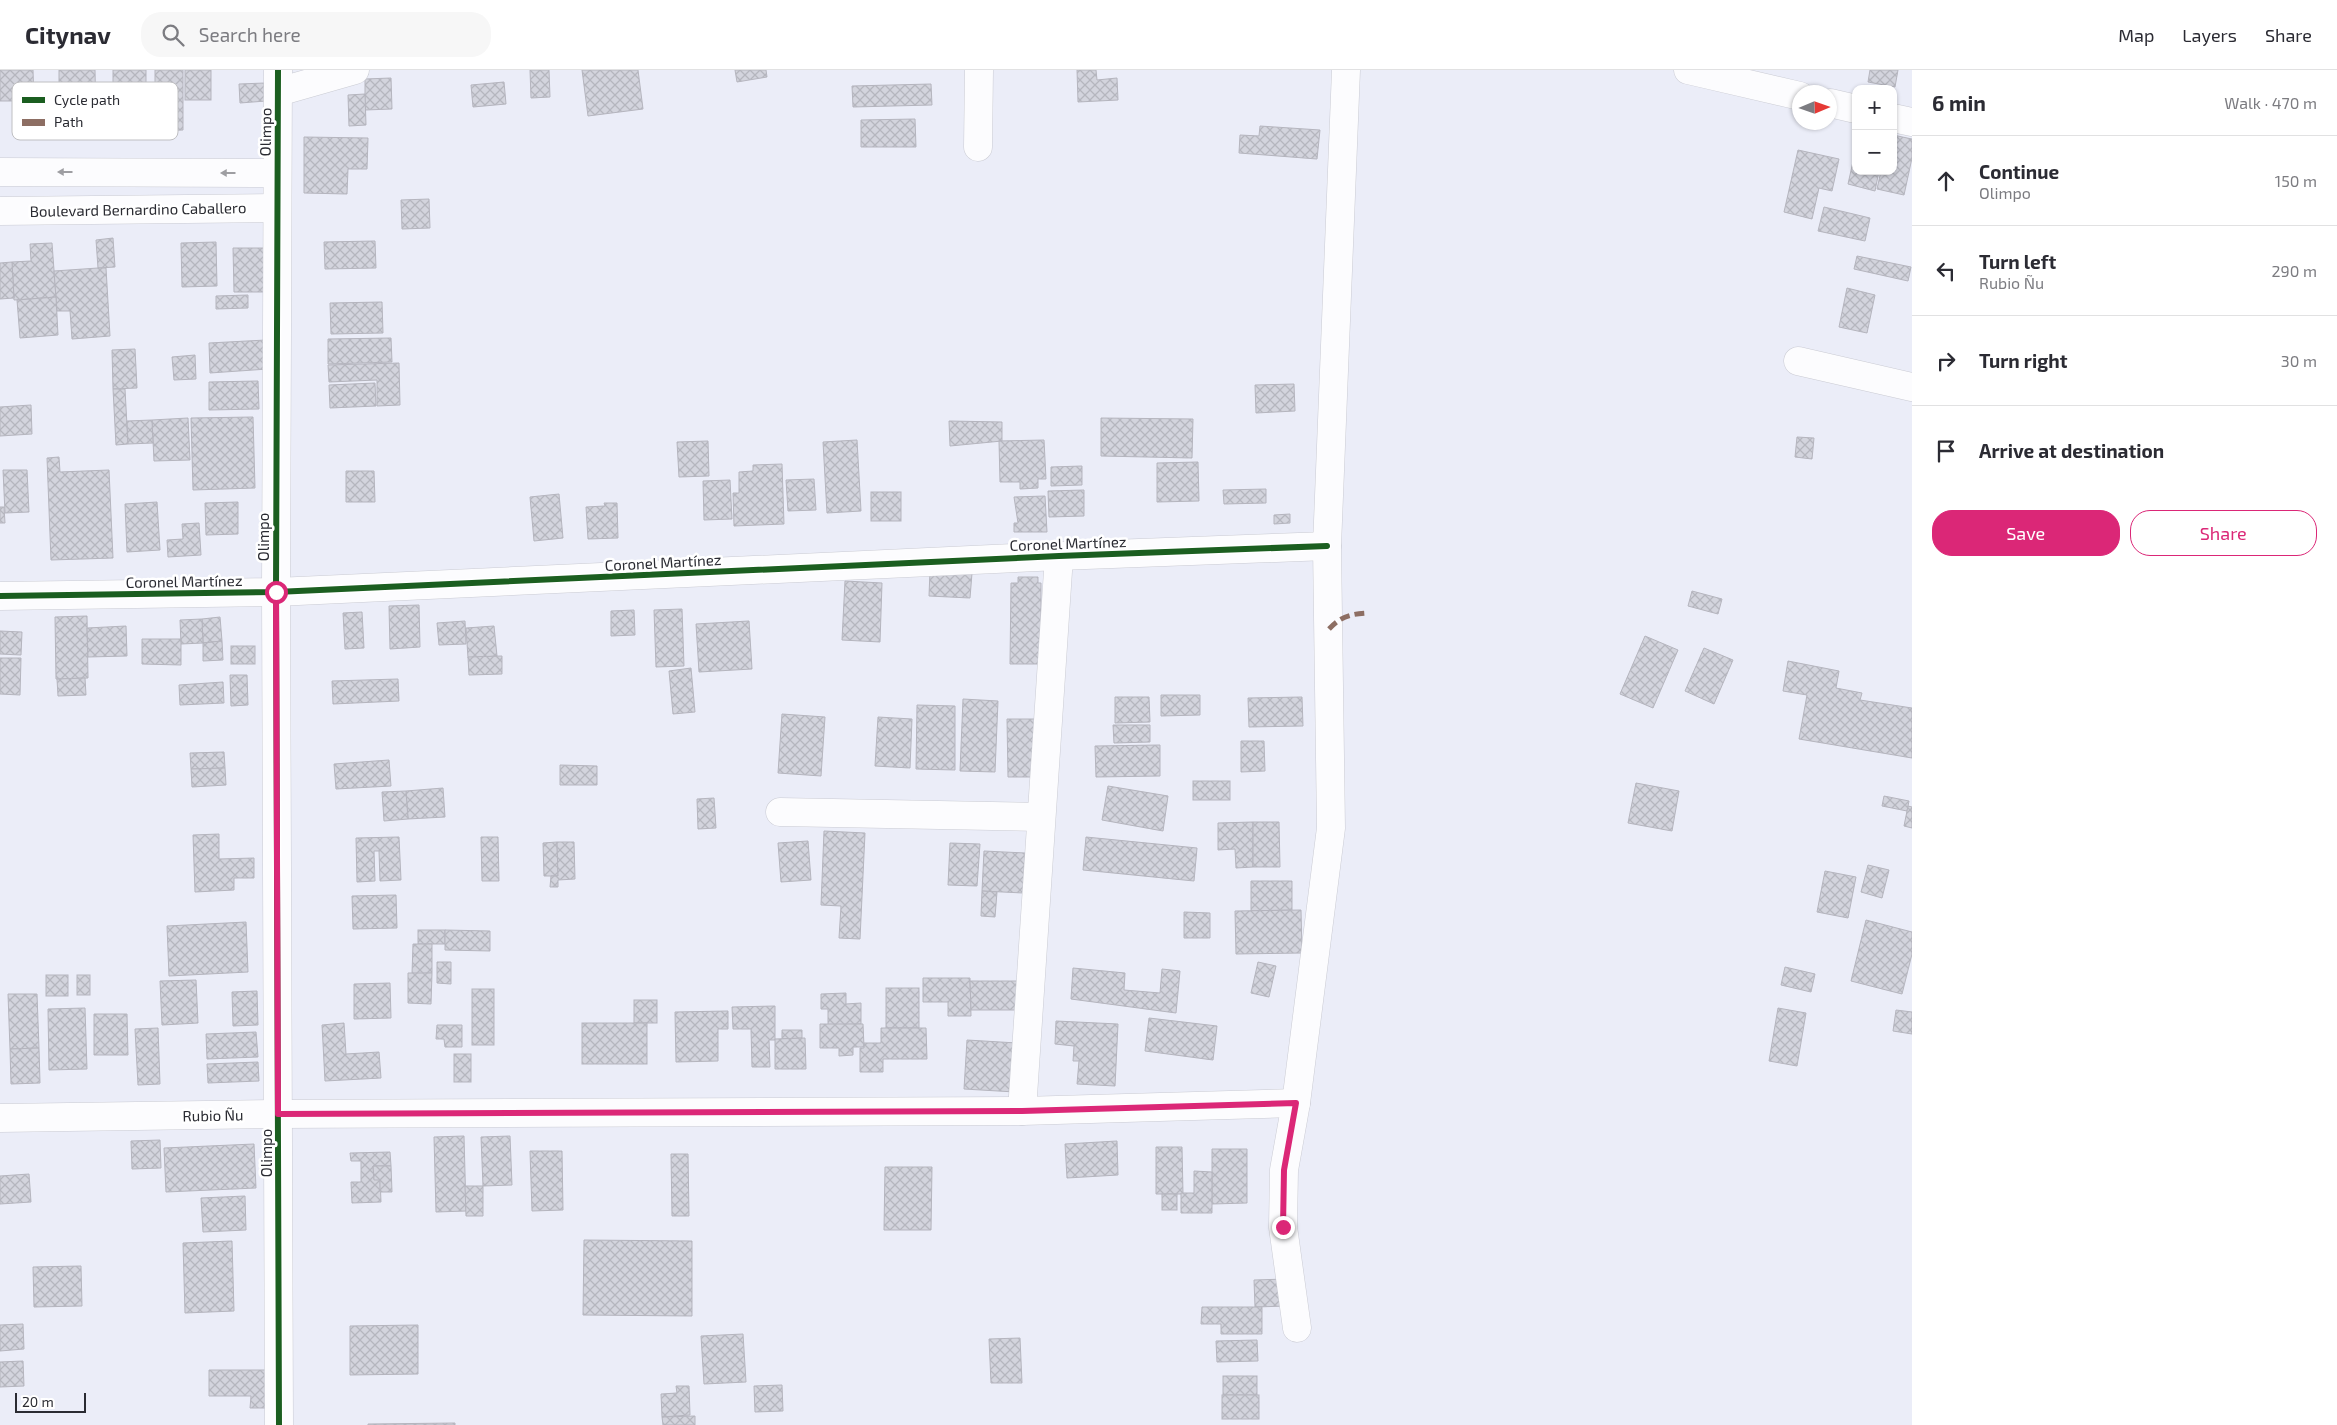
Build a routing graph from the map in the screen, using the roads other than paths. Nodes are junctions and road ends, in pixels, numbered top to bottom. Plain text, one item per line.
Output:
1 (355, 70) edge
2 (979, 70) edge
3 (1346, 70) edge
4 (1688, 70) edge
5 (278, 81) edge
6 (1792, 94) edge
7 (1837, 105) edge
8 (1852, 108) edge
9 (1897, 119) edge
10 (1912, 122) edge
11 (978, 147) dead end
12 (0, 172) edge
13 (276, 173) junction
14 (276, 208) junction
15 (0, 211) edge
16 (1798, 361) dead end
17 (1912, 387) edge
18 (1327, 546) junction
19 (1059, 556) junction
20 (276, 592) junction
21 (0, 596) edge
22 (780, 812) dead end
23 (1041, 817) junction
24 (1296, 1103) junction
25 (1022, 1111) junction
26 (278, 1114) junction
27 (0, 1118) edge
28 (1297, 1328) dead end
29 (279, 1425) edge

1 - 5 street
2 - 11 street
3 - 18 street
4 - 6 street
5 - 13 street, Olimpo
7 - 8 street
9 - 10 street
13 -> 12 street
13 - 14 street, Olimpo
14 - 15 street, Boulevard Bernardino Caballero
14 - 20 street, Olimpo
16 - 17 street
18 - 19 street, Coronel Martínez
18 - 24 street
19 - 20 street, Coronel Martínez
19 - 23 street
20 - 21 street, Coronel Martínez
20 - 26 street, Olimpo
22 - 23 street
23 - 25 street
24 - 25 street, Rubio Ñu
24 - 28 street
25 - 26 street, Rubio Ñu
26 - 27 street, Rubio Ñu
26 - 29 street, Olimpo

